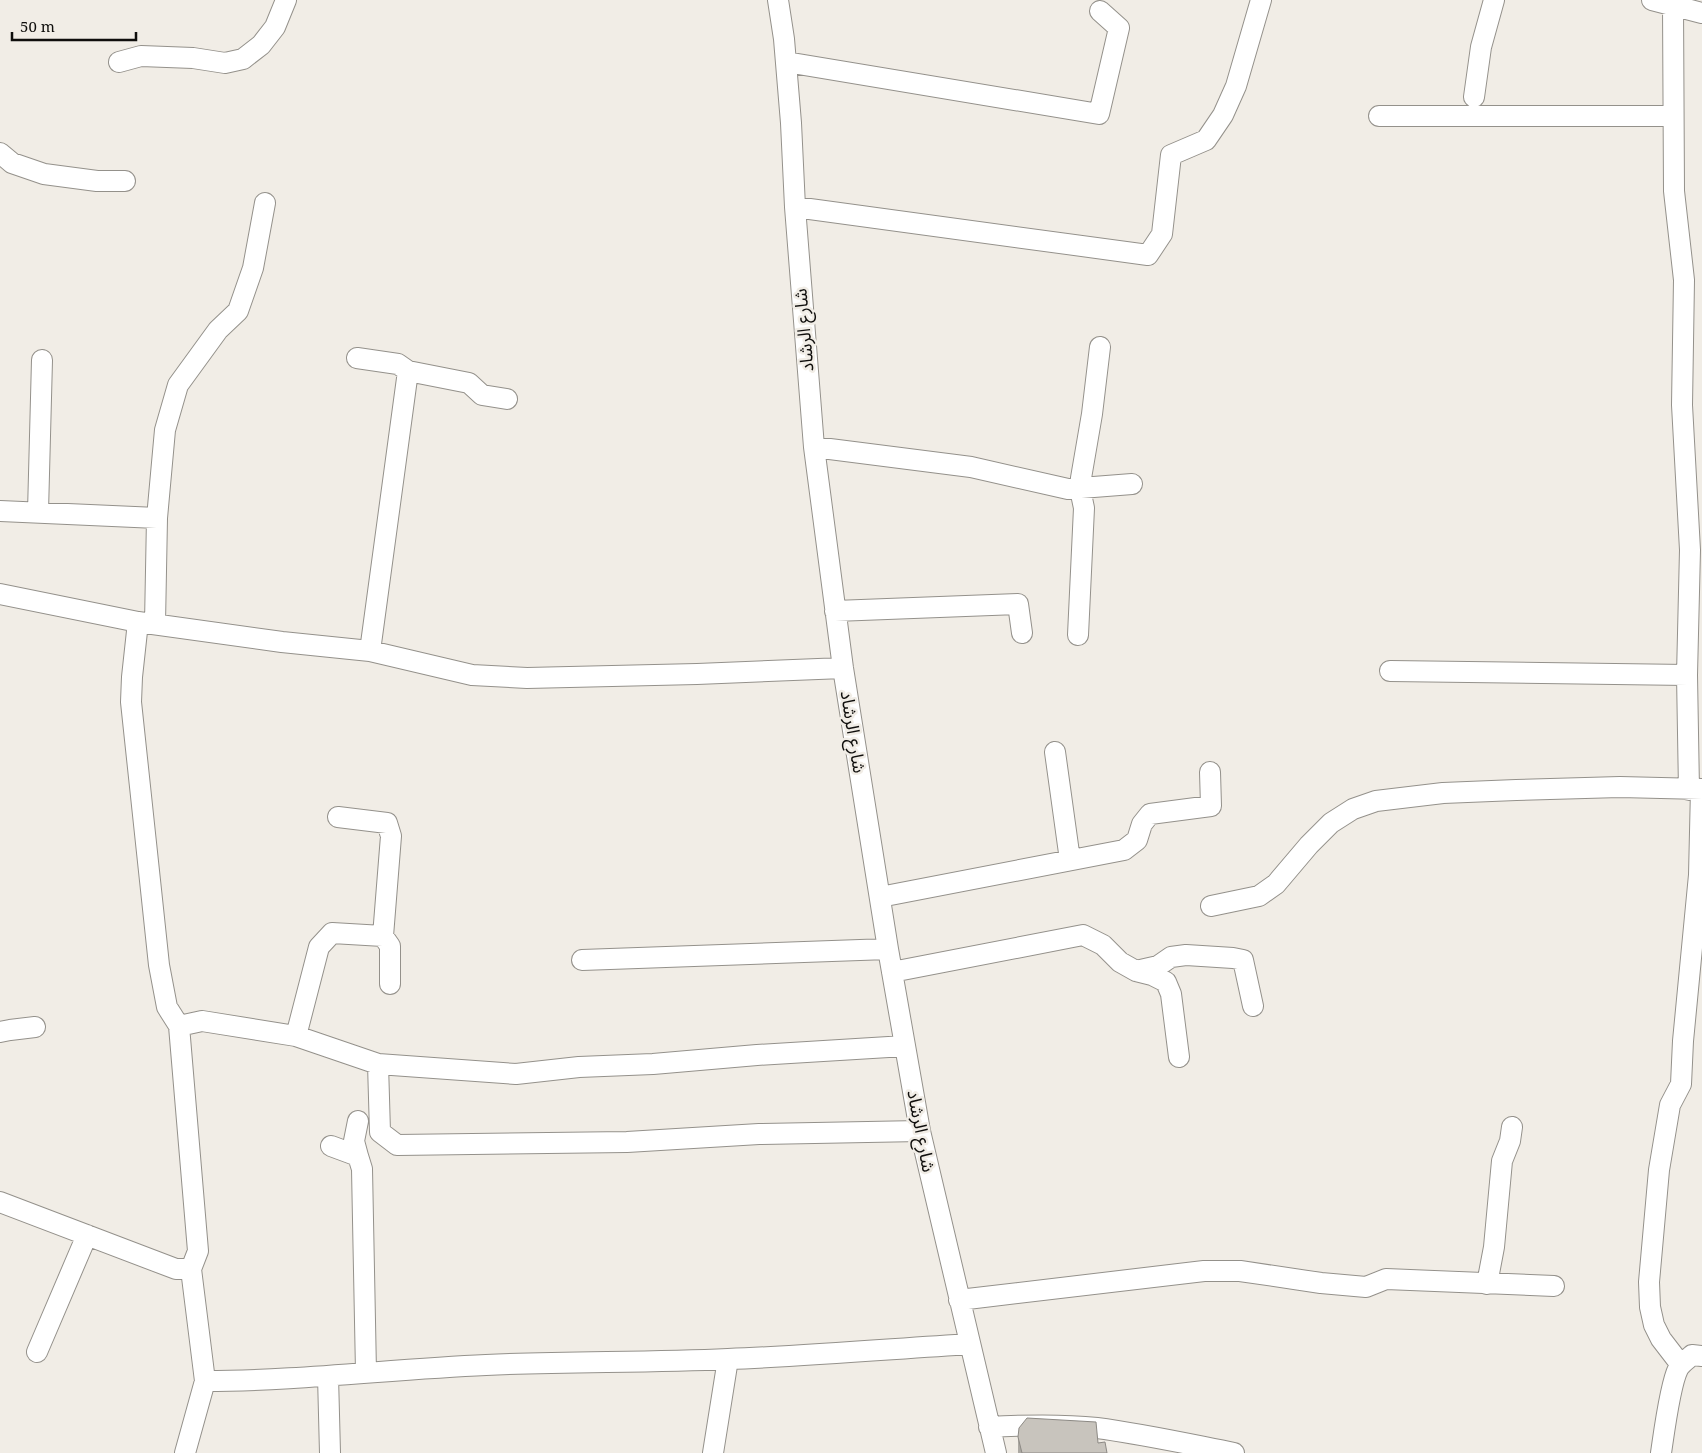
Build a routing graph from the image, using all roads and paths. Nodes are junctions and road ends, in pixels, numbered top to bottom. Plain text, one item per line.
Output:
1 (286, 0) edge
2 (778, 0) edge
3 (1261, 0) edge
4 (1494, 0) edge
5 (1652, 0) edge
6 (1673, 6) junction
7 (1100, 11) dead end
8 (1702, 13) edge
9 (118, 62) dead end
10 (786, 62) junction
11 (1474, 97) dead end
12 (1379, 116) dead end
13 (1673, 116) junction
14 (0, 153) edge
15 (124, 181) dead end
16 (265, 203) dead end
17 (794, 206) junction
18 (1100, 347) dead end
19 (357, 358) dead end
20 (42, 360) dead end
21 (408, 371) junction
22 (507, 399) dead end
23 (814, 447) junction
24 (1132, 484) dead end
25 (1080, 489) junction
26 (0, 511) edge
27 (38, 512) junction
28 (157, 518) junction
29 (0, 594) edge
30 (835, 611) junction
31 (147, 622) junction
32 (1022, 633) dead end
33 (1078, 635) dead end
34 (370, 651) junction
35 (843, 668) junction
36 (1390, 671) dead end
37 (1688, 675) junction
38 (1055, 752) dead end
39 (1210, 772) dead end
40 (1697, 790) edge
41 (338, 817) dead end
42 (1070, 860) junction
43 (880, 897) junction
44 (1211, 906) dead end
45 (383, 936) junction
46 (888, 949) junction
47 (582, 960) dead end
48 (1136, 971) junction
49 (892, 972) junction
50 (390, 984) dead end
51 (1253, 1006) dead end
52 (179, 1026) junction
53 (35, 1027) dead end
54 (0, 1032) edge
55 (296, 1036) junction
56 (905, 1046) junction
57 (1179, 1057) dead end
58 (378, 1064) junction
59 (358, 1121) dead end
60 (1512, 1127) dead end
61 (920, 1131) junction
62 (331, 1146) dead end
63 (358, 1156) junction
64 (0, 1202) edge
65 (87, 1235) junction
66 (191, 1269) junction
67 (1487, 1284) junction
68 (1554, 1286) dead end
69 (959, 1300) junction
70 (970, 1344) junction
71 (37, 1352) dead end
72 (1702, 1356) edge
73 (728, 1359) junction
74 (1681, 1365) junction
75 (366, 1372) junction
76 (328, 1376) junction
77 (205, 1381) junction
78 (989, 1427) junction
79 (185, 1453) edge
80 (330, 1453) edge
81 (712, 1453) edge
82 (996, 1453) edge
83 (1234, 1453) edge
84 (1661, 1453) edge

1 - 9 street
2 - 10 street, شارع الرشاد
3 - 17 street
4 - 11 street
5 - 6 street
6 - 8 street
6 - 13 street
7 - 10 street
10 - 17 street, شارع الرشاد
12 - 13 street
13 - 37 street
14 - 15 street
16 - 28 street
17 - 23 street, شارع الرشاد
18 - 25 street
19 - 21 street
20 - 27 street
21 - 22 street
21 - 34 street
23 - 25 street
23 - 30 street, شارع الرشاد
24 - 25 street
25 - 33 street
26 - 27 street
27 - 28 street
28 - 31 street
29 - 31 street
30 - 32 street
30 - 35 street, شارع الرشاد
31 - 34 street
31 - 52 street
34 - 35 street
35 - 43 street, شارع الرشاد
36 - 37 street
37 - 40 street
38 - 42 street
39 - 42 street
40 - 44 street
40 - 74 street
41 - 45 street
42 - 43 street
43 - 46 street, شارع الرشاد
45 - 50 street
45 - 55 street
46 - 47 street
46 - 49 street, شارع الرشاد
48 - 49 street
48 - 51 street
48 - 57 street
49 - 56 street, شارع الرشاد
52 - 55 street
52 - 66 street
53 - 54 street
55 - 58 street
56 - 58 street
56 - 61 street, شارع الرشاد
58 - 61 street
59 - 63 street
60 - 67 street
61 - 69 street, شارع الرشاد
62 - 63 street
63 - 75 street
64 - 65 street
65 - 66 street
65 - 71 street
66 - 77 street
67 - 68 street
67 - 69 street
69 - 70 street, شارع الرشاد
70 - 73 street
70 - 78 street, شارع الرشاد
72 - 74 street
73 - 75 street
73 - 81 street
74 - 84 street
75 - 76 street
76 - 77 street
76 - 80 street
77 - 79 street
78 - 82 street, شارع الرشاد
78 - 83 street

